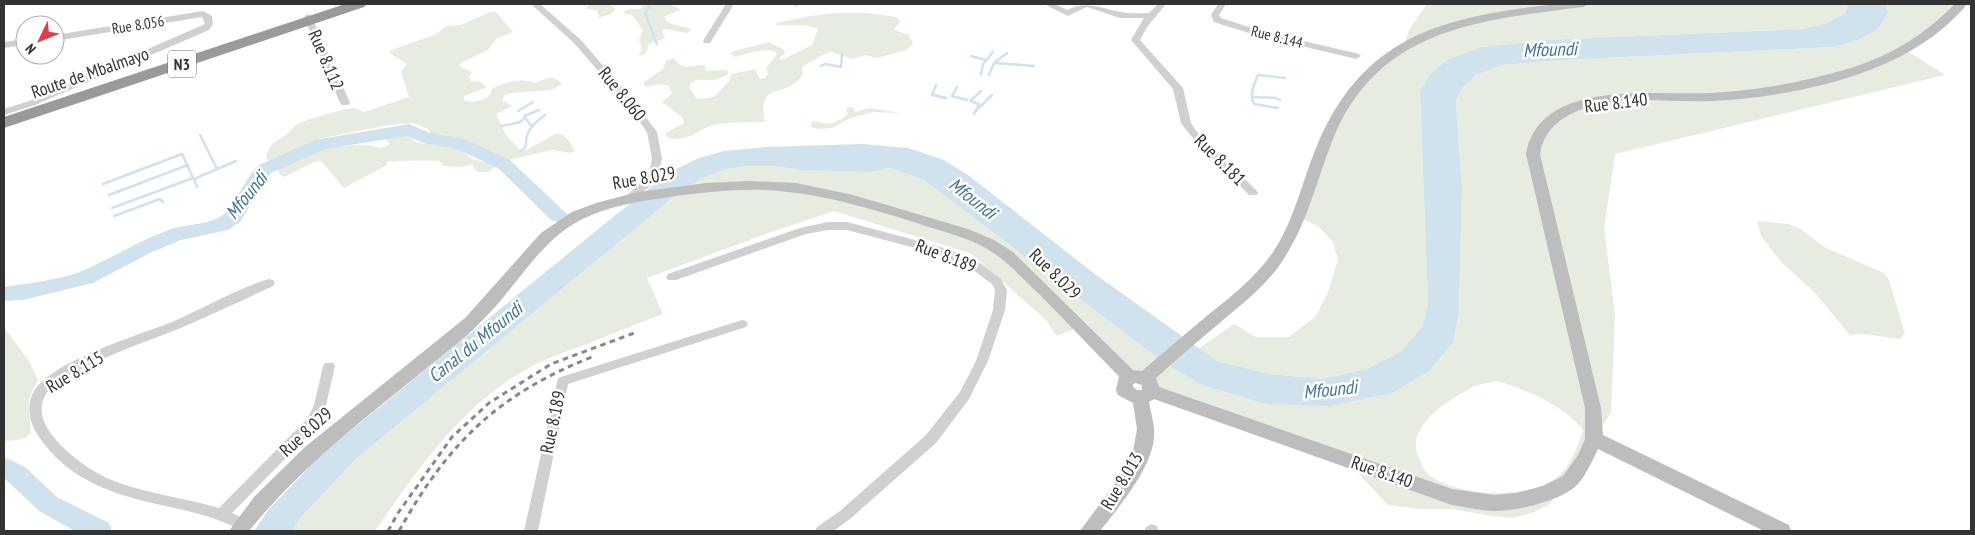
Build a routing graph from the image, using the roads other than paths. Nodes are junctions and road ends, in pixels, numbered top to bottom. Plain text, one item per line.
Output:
1 (346, 4) edge
2 (360, 4) edge
3 (535, 4) edge
4 (730, 4) edge
5 (1048, 4) edge
6 (1162, 4) edge
7 (1222, 4) edge
8 (1583, 4) edge
9 (1961, 4) edge
10 (1149, 16) junction
11 (308, 18) junction
12 (65, 36) edge
13 (707, 41) dead end
14 (1356, 56) dead end
15 (345, 103) dead end
16 (4, 112) edge
17 (4, 119) edge
18 (4, 124) edge
19 (1253, 193) dead end
20 (634, 197) junction
21 (672, 277) dead end
22 (269, 283) dead end
23 (742, 324) dead end
24 (330, 366) dead end
25 (1141, 386) junction
26 (1594, 439) junction
27 (222, 514) junction
28 (238, 526) edge
29 (531, 531) edge
30 (822, 531) edge
31 (1089, 531) edge
32 (1782, 531) edge

1 - 11 highway, N3
2 - 11 highway, Route de Mbalmayo / N3
3 - 20 street, Rue 8.060
4 - 13 street
5 - 10 street
6 - 10 street, Rue 8.181
7 - 14 street, Rue 8.144
8 - 25 main road
9 - 26 main road, Rue 8.140
10 - 19 street, Rue 8.181
11 - 15 street, Rue 8.112
11 - 17 highway, N3
11 - 18 highway, Route de Mbalmayo / N3
12 - 16 street, Rue 8.056
20 - 25 main road, Rue 8.029
20 - 28 main road, Rue 8.029
21 - 30 street, Rue 8.189
22 - 27 street, Rue 8.115
23 - 29 street, Rue 8.189
24 - 27 street
25 - 26 main road, Rue 8.140
25 - 31 main road, Rue 8.013
26 - 32 main road
27 - 28 street, Rue 8.115

